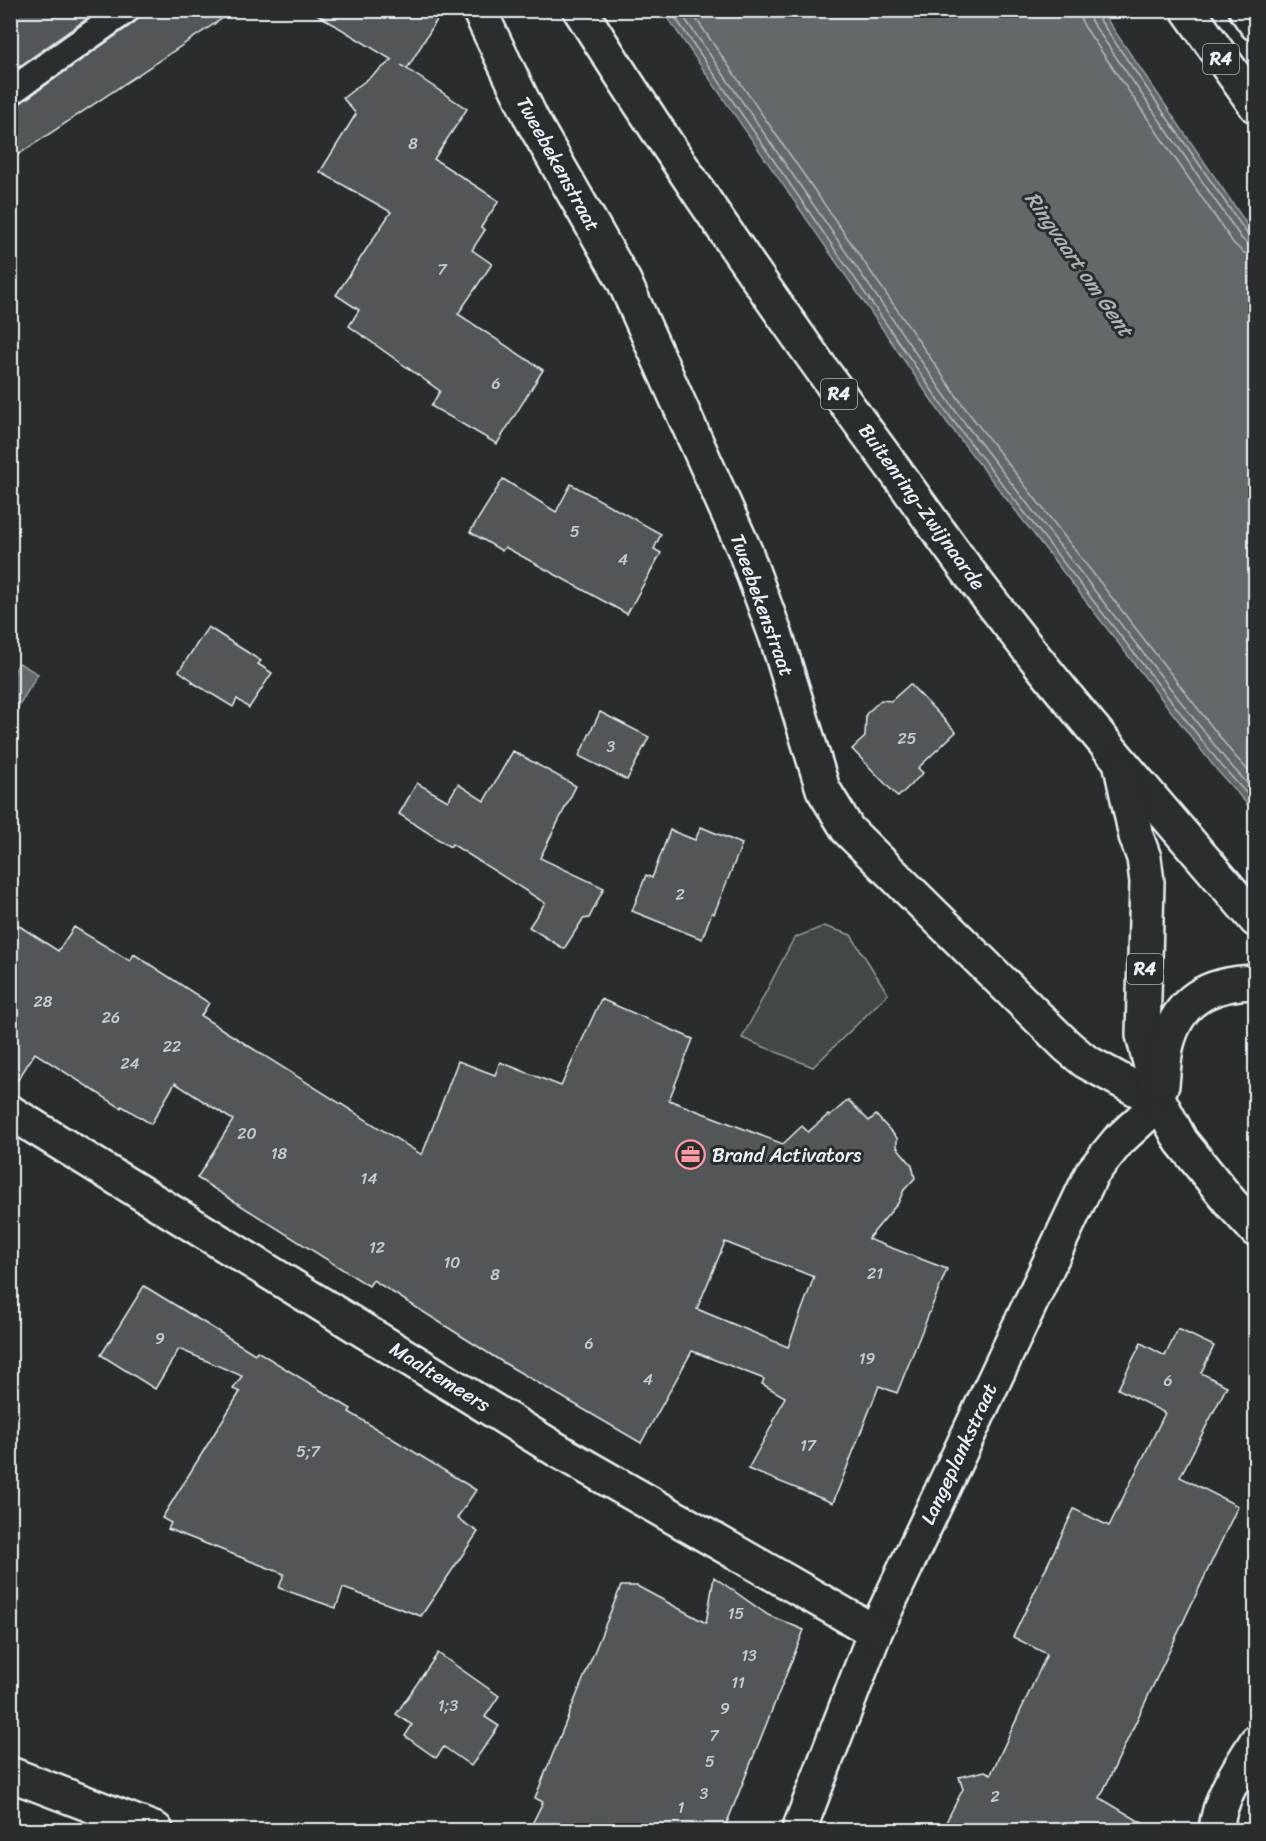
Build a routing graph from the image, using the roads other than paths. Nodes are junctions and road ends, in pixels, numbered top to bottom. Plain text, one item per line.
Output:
1 (126, 10) edge
2 (480, 10) edge
3 (580, 10) edge
4 (1188, 10) edge
5 (1246, 10) edge
6 (1256, 24) edge
7 (10, 92) edge
8 (1256, 106) edge
9 (1120, 761) junction
10 (1256, 920) edge
11 (1256, 982) edge
12 (1160, 1102) junction
13 (10, 1112) edge
14 (1256, 1230) edge
15 (875, 1632) junction
16 (1256, 1742) edge
17 (10, 1774) edge
18 (156, 1830) edge
19 (799, 1830) edge
20 (1216, 1830) edge

1 - 7 lane
2 - 12 main road, Tweebekenstraat
3 - 9 main road, Buitenring-Zwijnaarde / R4
4 - 8 main road, R4
5 - 6 main road, R4
9 - 10 main road, Buitenring-Zwijnaarde / R4
9 - 12 main road, R4
11 - 12 main road
12 - 14 main road
12 - 15 main road, Langeplankstraat
13 - 15 main road, Maaltemeers
15 - 19 main road, Langeplankstraat
16 - 20 main road
17 - 18 main road

